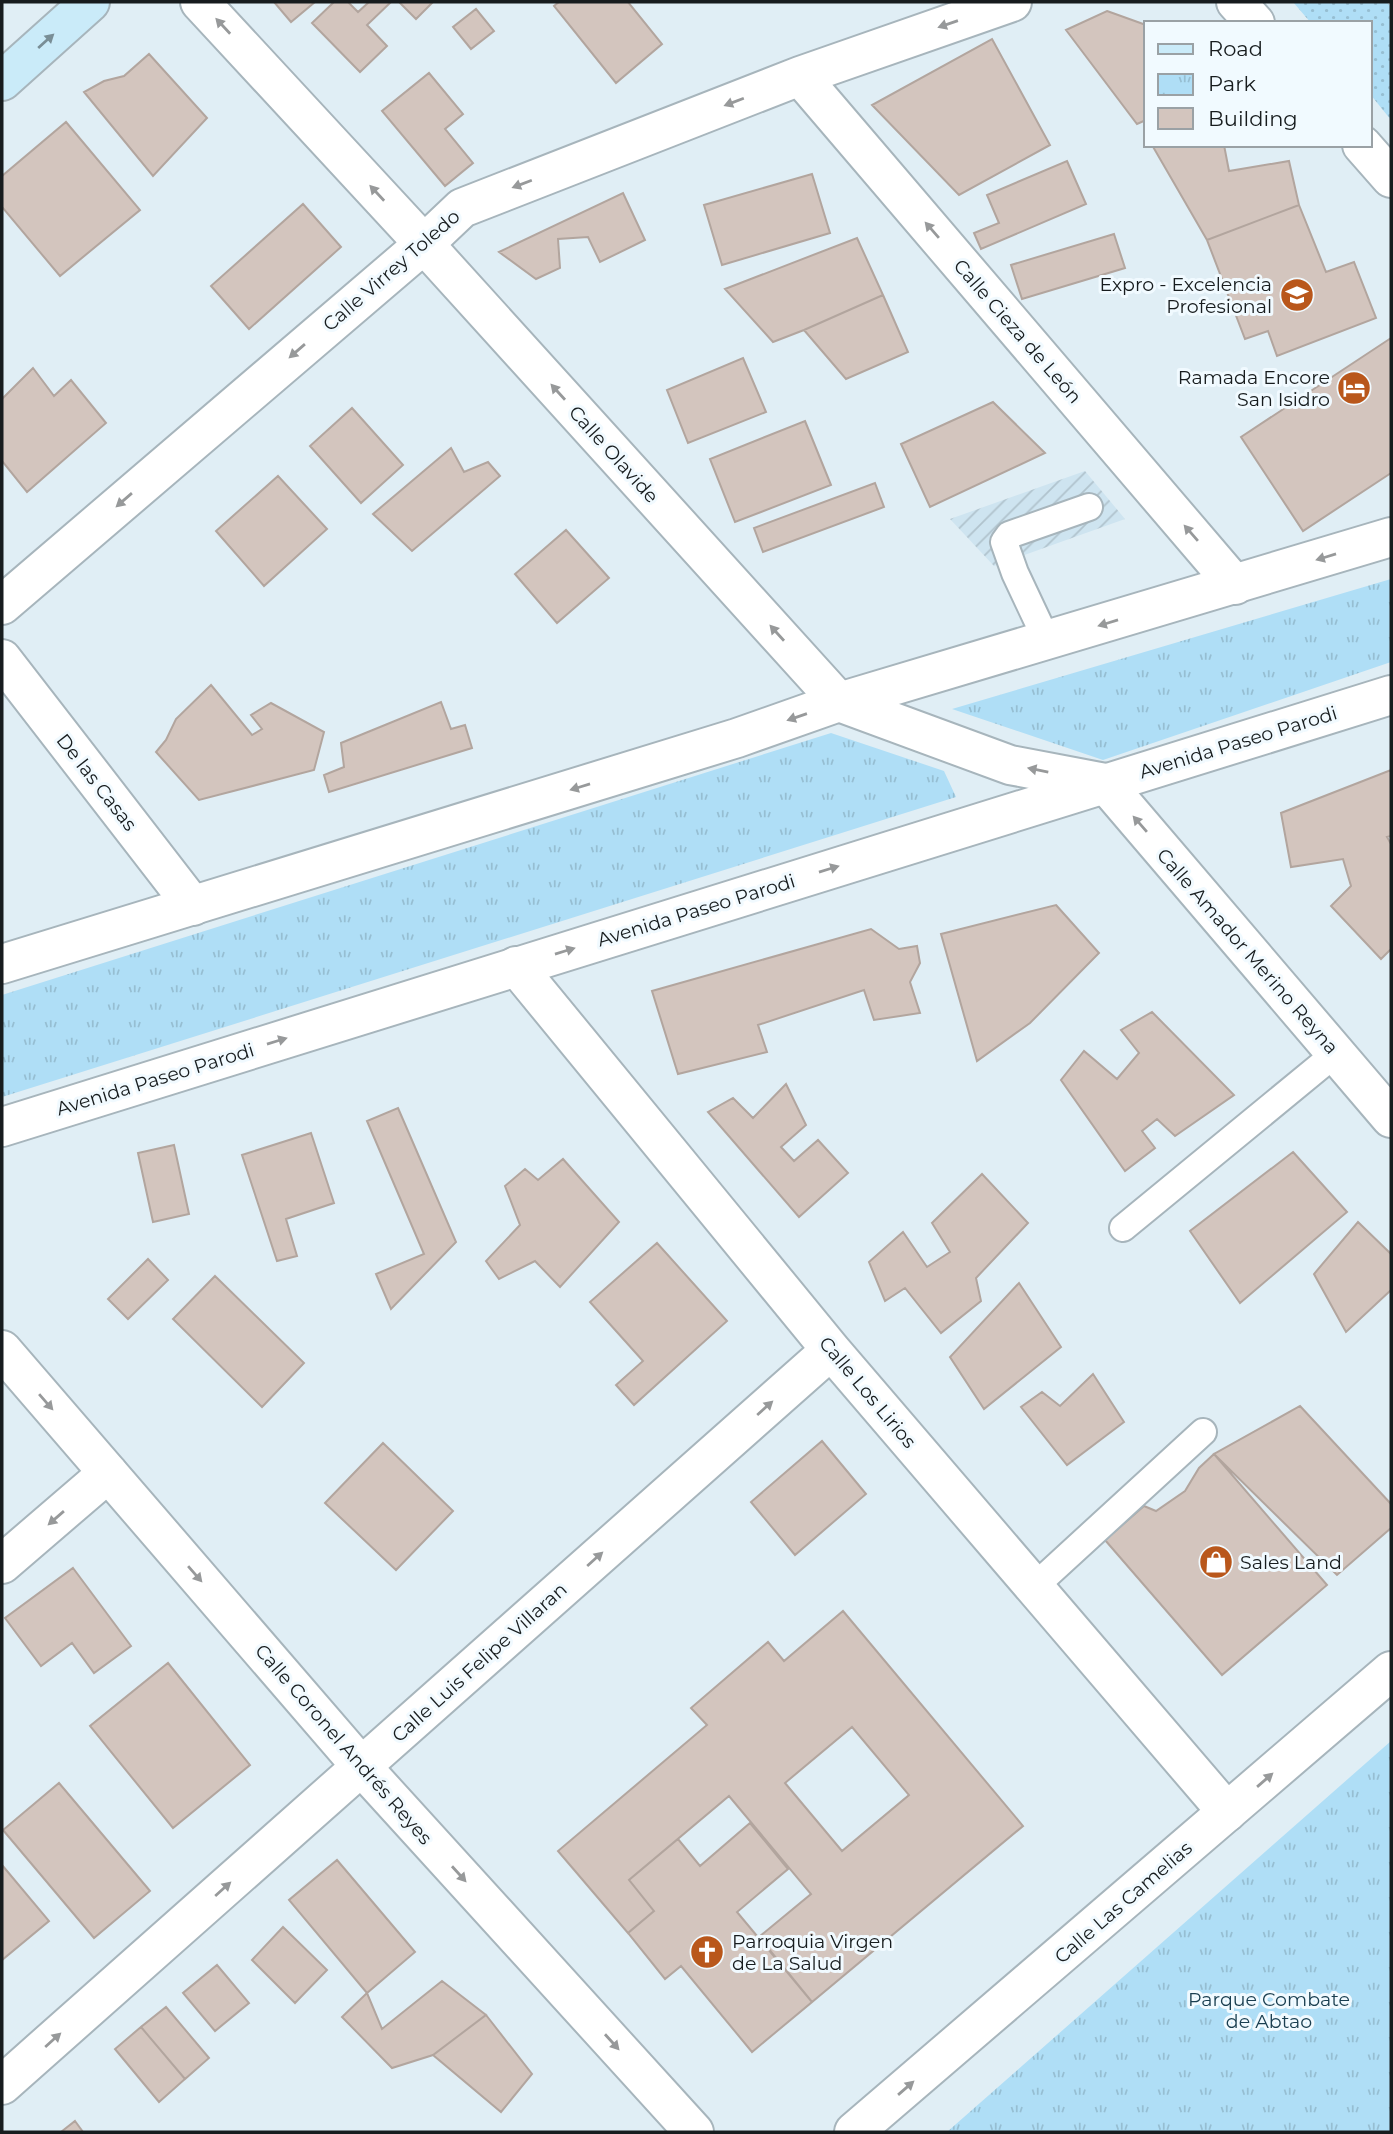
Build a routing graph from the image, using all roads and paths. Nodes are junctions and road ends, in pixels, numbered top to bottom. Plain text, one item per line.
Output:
1 (90, 2) edge
2 (200, 2) edge
3 (1012, 2) edge
4 (1236, 2) edge
5 (1253, 21) edge
6 (800, 76) junction
7 (2, 80) edge
8 (1364, 147) edge
9 (1391, 178) edge
10 (424, 244) junction
11 (1089, 507) dead end
12 (1391, 537) edge
13 (1235, 585) junction
14 (2, 605) edge
15 (1046, 641) junction
16 (2, 659) edge
17 (1391, 695) edge
18 (839, 702) junction
19 (1105, 783) junction
20 (193, 906) junction
21 (2, 964) edge
22 (516, 966) junction
23 (1336, 1053) junction
24 (1391, 1118) edge
25 (2, 1127) edge
26 (1123, 1228) dead end
27 (2, 1350) edge
28 (831, 1350) junction
29 (1203, 1432) dead end
30 (108, 1473) junction
31 (2, 1564) edge
32 (1034, 1587) junction
33 (1391, 1671) edge
34 (361, 1766) junction
35 (1227, 1812) junction
36 (2, 2085) edge
37 (694, 2132) edge
38 (854, 2132) edge

7 -> 1 main road
10 -> 2 street, Calle Olavide
3 -> 6 street, Calle Virrey Toledo
4 - 5 street
6 -> 10 street, Calle Virrey Toledo
13 -> 6 street, Calle Cieza de León
8 - 9 street
10 -> 14 street, Calle Virrey Toledo
18 -> 10 street, Calle Olavide
11 - 15 lane
12 -> 13 street
13 -> 15 street
15 - 18 street
16 - 20 street, De las Casas
17 - 19 street, Avenida Paseo Parodi
19 -> 18 street, Calle Olavide
18 -> 20 street
22 -> 19 street, Avenida Paseo Parodi
23 -> 19 street, Calle Amador Merino Reyna
20 - 21 street
25 -> 22 street, Avenida Paseo Parodi
22 - 28 street, Calle Los Lirios
23 - 24 street, Calle Amador Merino Reyna
23 - 26 lane
27 -> 30 street, Calle Coronel Andrés Reyes
28 - 32 street, Calle Los Lirios
34 -> 28 street, Calle Luis Felipe Villaran
29 - 32 lane
30 -> 31 street
30 -> 34 street, Calle Coronel Andrés Reyes
32 - 35 street, Calle Los Lirios
35 -> 33 street, Calle Las Camelias
36 -> 34 street, Calle Luis Felipe Villaran
34 -> 37 street, Calle Coronel Andrés Reyes
38 -> 35 street, Calle Las Camelias

